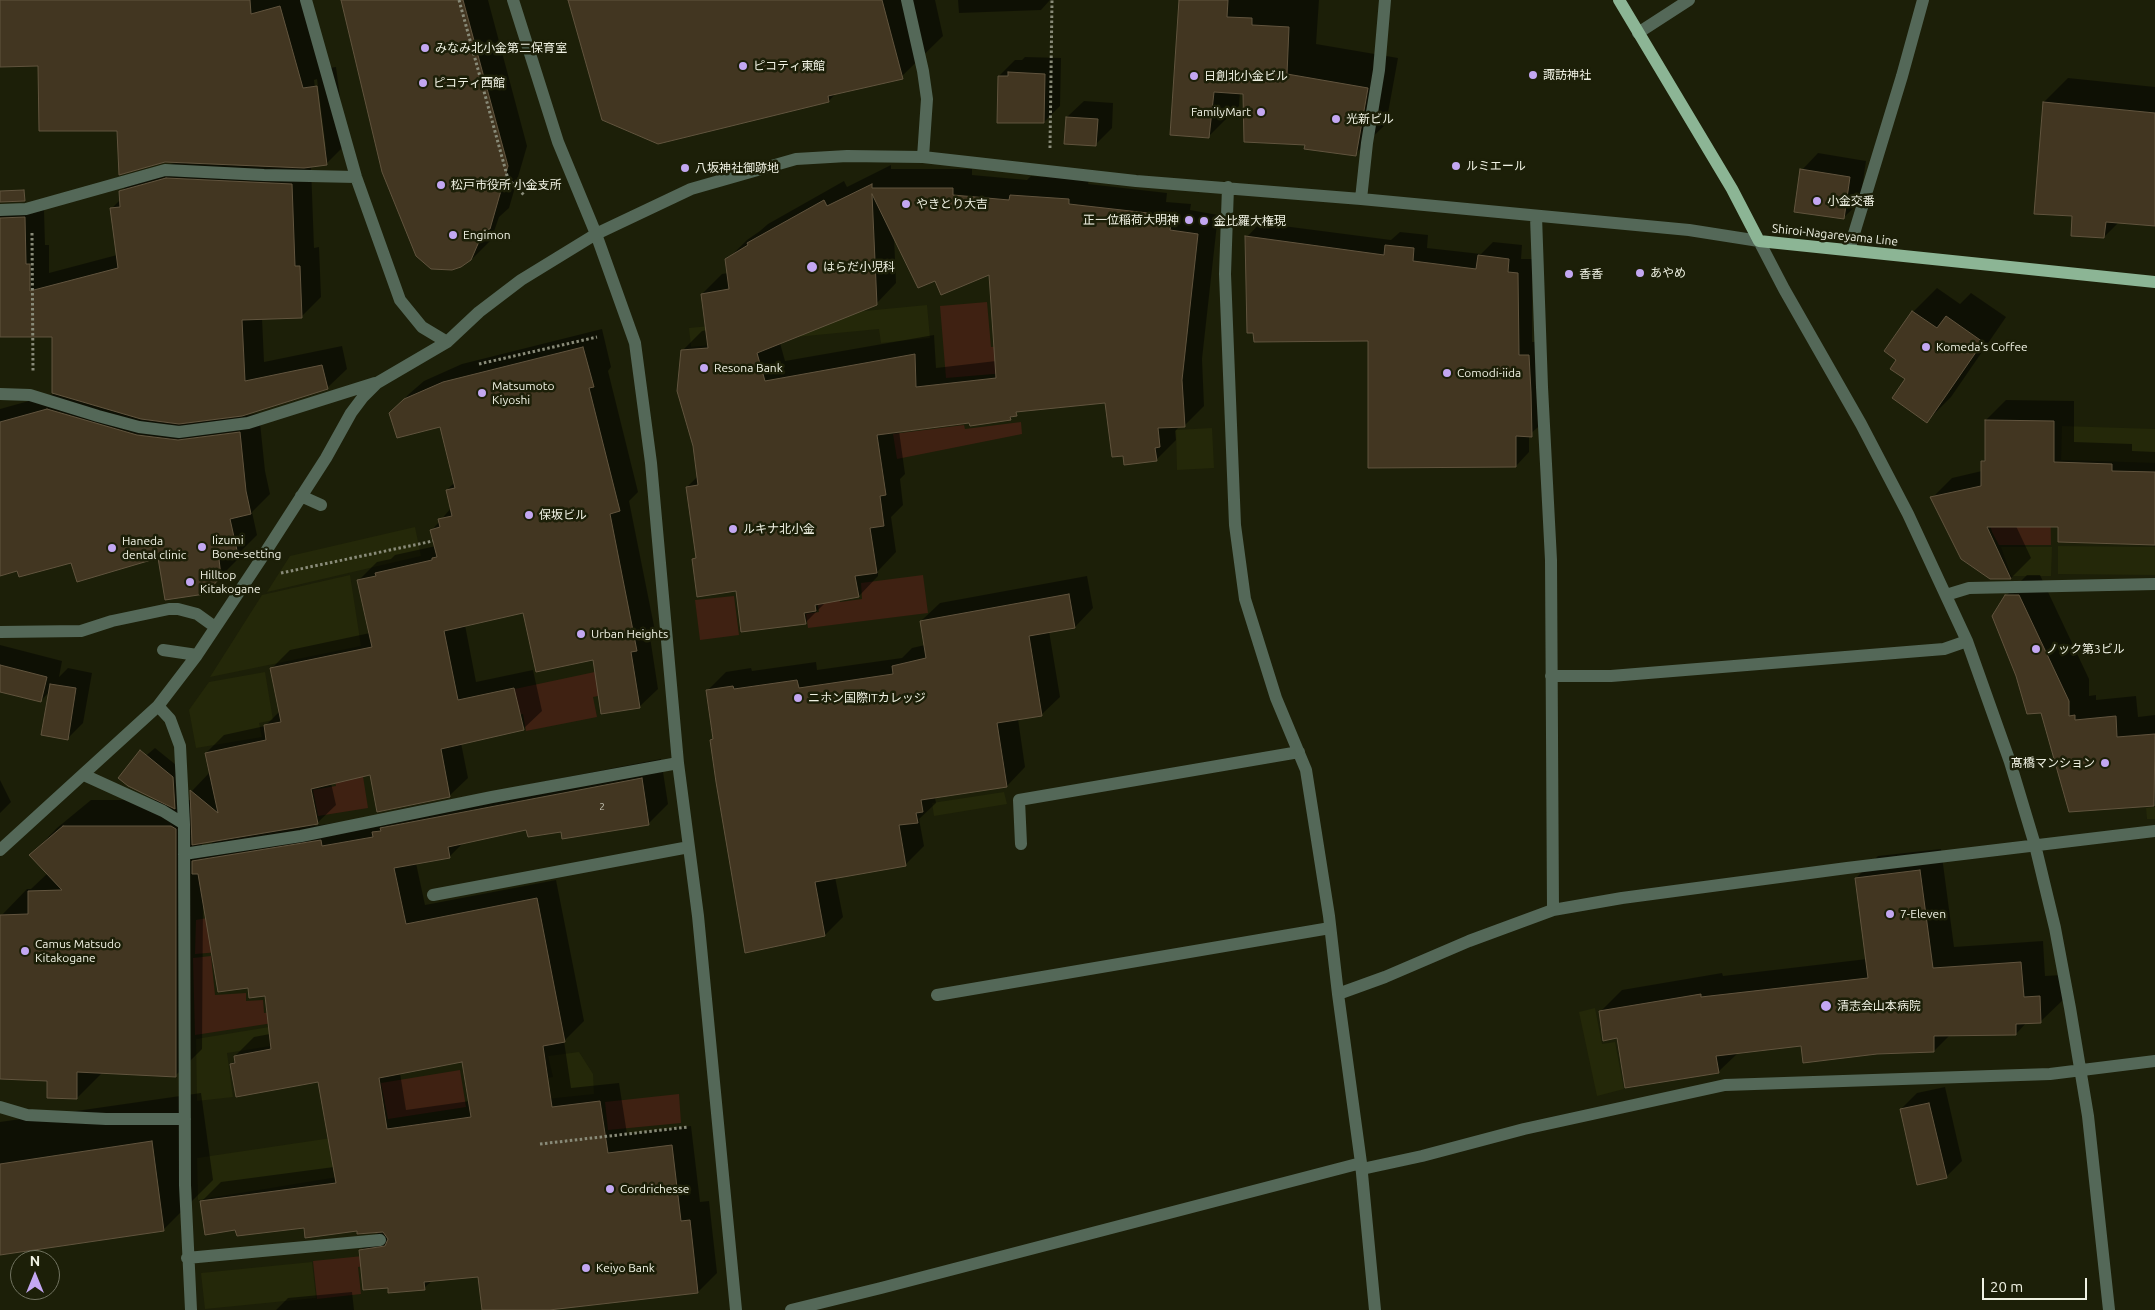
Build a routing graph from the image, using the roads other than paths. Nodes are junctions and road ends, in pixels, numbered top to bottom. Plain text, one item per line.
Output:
1 (306, 0) edge
2 (513, 0) edge
3 (907, 0) edge
4 (1385, 0) edge
5 (1619, 0) edge
6 (1689, 0) edge
7 (1923, 0) edge
8 (1638, 33) junction
9 (923, 157) junction
10 (356, 176) junction
11 (1228, 187) junction
12 (1361, 198) junction
13 (0, 210) edge
14 (1536, 216) junction
15 (596, 234) junction
16 (1758, 241) junction
17 (1849, 250) junction
18 (2155, 282) edge
19 (447, 342) junction
20 (377, 383) junction
21 (0, 394) edge
22 (301, 496) junction
23 (320, 506) dead end
24 (2155, 584) edge
25 (1946, 595) junction
26 (215, 627) junction
27 (0, 632) edge
28 (1967, 641) junction
29 (162, 650) dead end
30 (196, 656) junction
31 (1552, 676) junction
32 (158, 706) junction
33 (1299, 752) junction
34 (678, 763) junction
35 (84, 775) junction
36 (184, 824) junction
37 (2155, 831) edge
38 (1021, 844) dead end
39 (2035, 845) junction
40 (689, 847) junction
41 (0, 850) edge
42 (184, 854) junction
43 (433, 895) dead end
44 (1553, 910) junction
45 (1330, 928) junction
46 (1338, 994) junction
47 (937, 995) dead end
48 (2155, 1061) edge
49 (2081, 1070) junction
50 (0, 1107) edge
51 (185, 1119) junction
52 (1362, 1166) junction
53 (380, 1240) dead end
54 (187, 1258) junction
55 (191, 1310) edge
56 (736, 1310) edge
57 (790, 1310) edge
58 (1375, 1310) edge
59 (2109, 1310) edge

1 - 10 street
2 - 15 street
3 - 9 street
4 - 12 street
5 - 8 main road, Shiroi-Nagareyama Line
6 - 8 street
7 - 17 street
8 - 16 main road, Shiroi-Nagareyama Line
9 - 11 street
9 - 15 street
10 - 13 street
10 - 19 street
11 - 12 street
11 - 33 street
12 - 14 street
14 - 16 street
14 - 31 street
15 - 19 street
15 - 34 street
16 - 17 main road, Shiroi-Nagareyama Line
16 - 25 street
17 - 18 main road, Shiroi-Nagareyama Line
19 - 20 street
20 - 21 street
20 - 22 street
22 - 23 street
22 - 26 street
24 - 25 street
25 - 28 street
26 - 27 street
26 - 30 street
28 - 31 street
28 - 39 street
29 - 30 street
30 - 32 street
31 - 44 street
32 - 35 street
32 - 36 street
33 - 38 street
33 - 45 street
34 - 40 street
34 - 42 street
35 - 36 street
35 - 41 street
36 - 42 street
37 - 39 street
39 - 44 street
39 - 49 street
40 - 43 street
40 - 56 street
42 - 51 street
44 - 46 street
45 - 46 street
45 - 47 street
46 - 52 street
48 - 49 street
49 - 52 street
49 - 59 street
50 - 51 street
51 - 54 street
52 - 57 street
52 - 58 street
53 - 54 street
54 - 55 street

